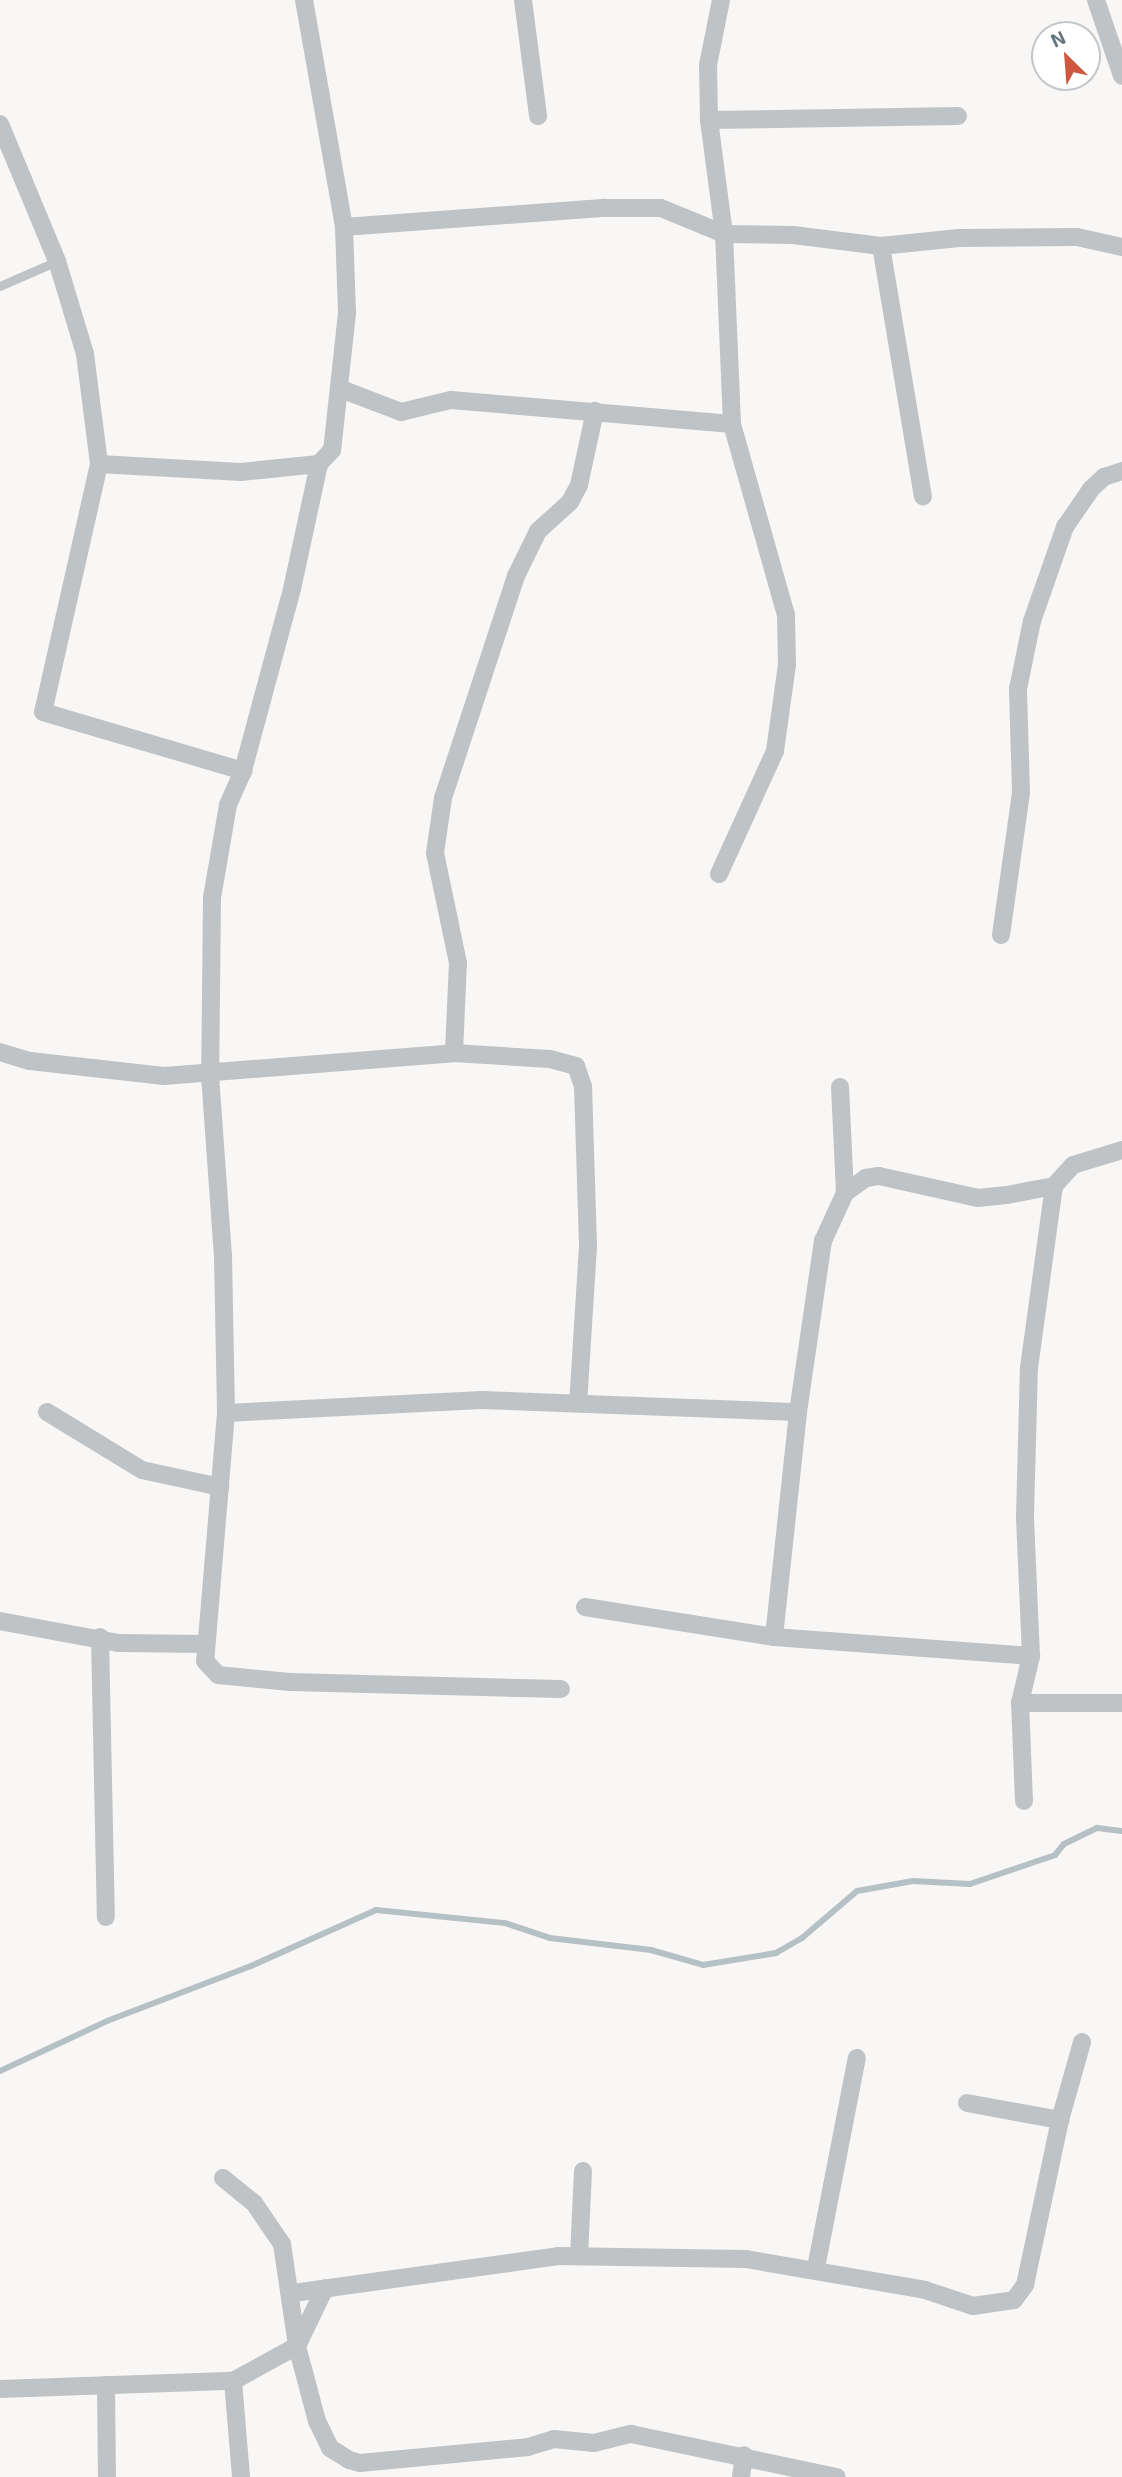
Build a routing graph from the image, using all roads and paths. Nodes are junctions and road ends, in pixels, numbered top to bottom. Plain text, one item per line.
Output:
1 (304, 0) edge
2 (523, 0) edge
3 (721, 0) edge
4 (1096, 0) edge
5 (1122, 76) edge
6 (538, 116) dead end
7 (958, 116) dead end
8 (709, 120) junction
9 (0, 124) edge
10 (344, 227) junction
11 (724, 234) junction
12 (881, 246) junction
13 (1122, 247) edge
14 (57, 261) junction
15 (0, 286) edge
16 (341, 389) junction
17 (595, 411) junction
18 (732, 424) junction
19 (99, 464) junction
20 (319, 464) junction
21 (1122, 471) edge
22 (923, 496) dead end
23 (243, 771) junction
24 (719, 874) dead end
25 (1001, 935) dead end
26 (0, 1052) edge
27 (454, 1053) junction
28 (210, 1075) junction
29 (840, 1087) dead end
30 (1122, 1150) edge
31 (1054, 1186) junction
32 (845, 1193) junction
33 (578, 1403) junction
34 (47, 1412) dead end
35 (798, 1412) junction
36 (226, 1413) junction
37 (219, 1487) junction
38 (585, 1607) dead end
39 (0, 1621) edge
40 (100, 1637) junction
41 (774, 1637) junction
42 (205, 1644) junction
43 (1031, 1656) junction
44 (561, 1689) dead end
45 (1020, 1703) junction
46 (1122, 1703) edge
47 (1024, 1801) dead end
48 (106, 1917) dead end
49 (1082, 2042) dead end
50 (857, 2058) dead end
51 (967, 2103) dead end
52 (1060, 2120) junction
53 (583, 2171) dead end
54 (223, 2178) dead end
55 (579, 2256) junction
56 (816, 2268) junction
57 (325, 2288) junction
58 (293, 2293) junction
59 (297, 2346) junction
60 (233, 2381) junction
61 (106, 2385) junction
62 (0, 2389) edge
63 (744, 2455) junction
64 (107, 2477) edge
65 (241, 2477) edge
66 (741, 2477) edge
67 (837, 2477) edge

1 - 10 street
2 - 6 street
3 - 8 street
4 - 5 street
7 - 8 street
8 - 11 street
9 - 14 street
10 - 11 street
10 - 16 street
11 - 12 street
11 - 18 street
12 - 13 street
12 - 22 street
14 - 15 lane
14 - 19 street
16 - 17 street
16 - 20 street
17 - 18 street
17 - 27 street
18 - 24 street
19 - 20 street
19 - 23 street
20 - 23 street
21 - 25 street
23 - 28 street
26 - 28 street
27 - 28 street
27 - 33 street
28 - 36 street
29 - 32 street
30 - 31 street
31 - 32 street
31 - 43 street
32 - 35 street
33 - 35 street
33 - 36 street
34 - 37 street
35 - 41 street
36 - 37 street
37 - 42 street
38 - 41 street
39 - 40 street
40 - 42 street
40 - 48 street
41 - 43 street
42 - 44 street
43 - 45 street
45 - 46 street
45 - 47 street
49 - 52 street
50 - 56 street
51 - 52 street
52 - 56 street
53 - 55 street
54 - 58 street
55 - 56 street
55 - 57 street
57 - 58 street
57 - 59 street
58 - 59 street
59 - 60 street
59 - 63 street
60 - 61 street
60 - 65 street
61 - 62 street
61 - 64 street
63 - 66 street
63 - 67 street

